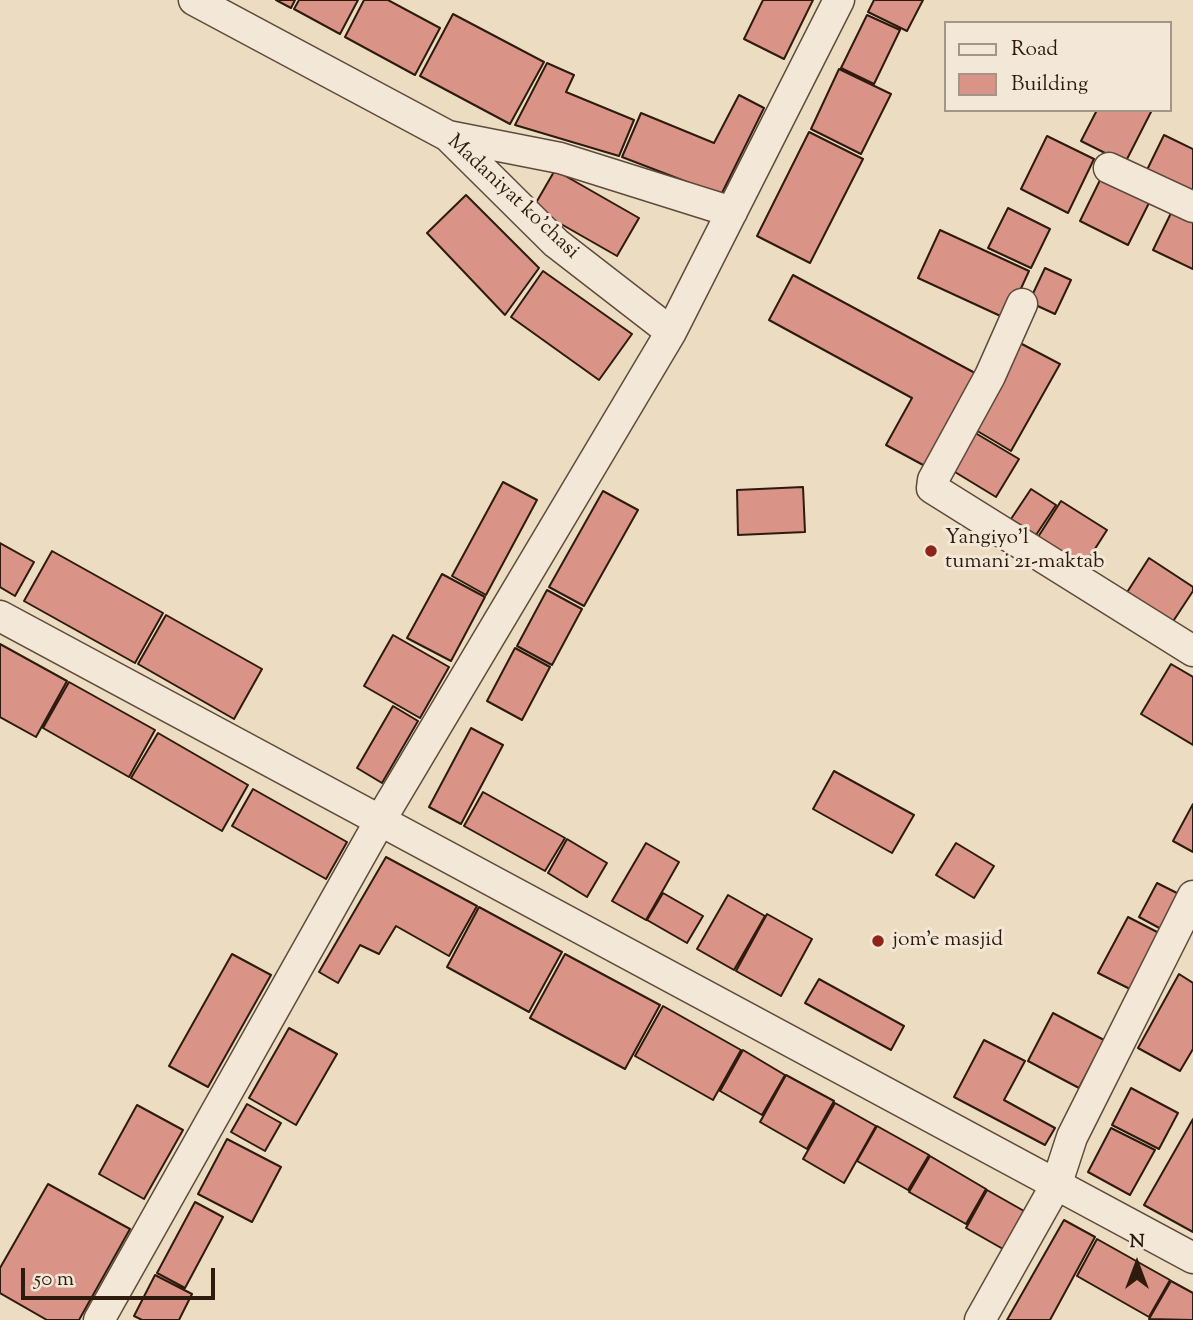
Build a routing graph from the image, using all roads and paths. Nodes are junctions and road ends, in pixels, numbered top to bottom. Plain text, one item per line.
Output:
1 (194, 0) edge
2 (839, 0) edge
3 (448, 136) junction
4 (1109, 168) dead end
5 (1193, 207) edge
6 (732, 212) junction
7 (1022, 304) dead end
8 (671, 332) junction
9 (0, 616) edge
10 (1193, 651) edge
11 (381, 819) junction
12 (1193, 896) edge
13 (1057, 1183) junction
14 (1193, 1258) edge
15 (99, 1320) edge
16 (980, 1320) edge

1 - 3 street, Madaniyat ko'chasi
2 - 6 street
3 - 6 street
3 - 8 street, Madaniyat ko'chasi
4 - 5 street
6 - 8 street
7 - 10 street
8 - 11 street
9 - 11 street
11 - 13 street
11 - 15 street
12 - 13 street
13 - 14 street
13 - 16 street

